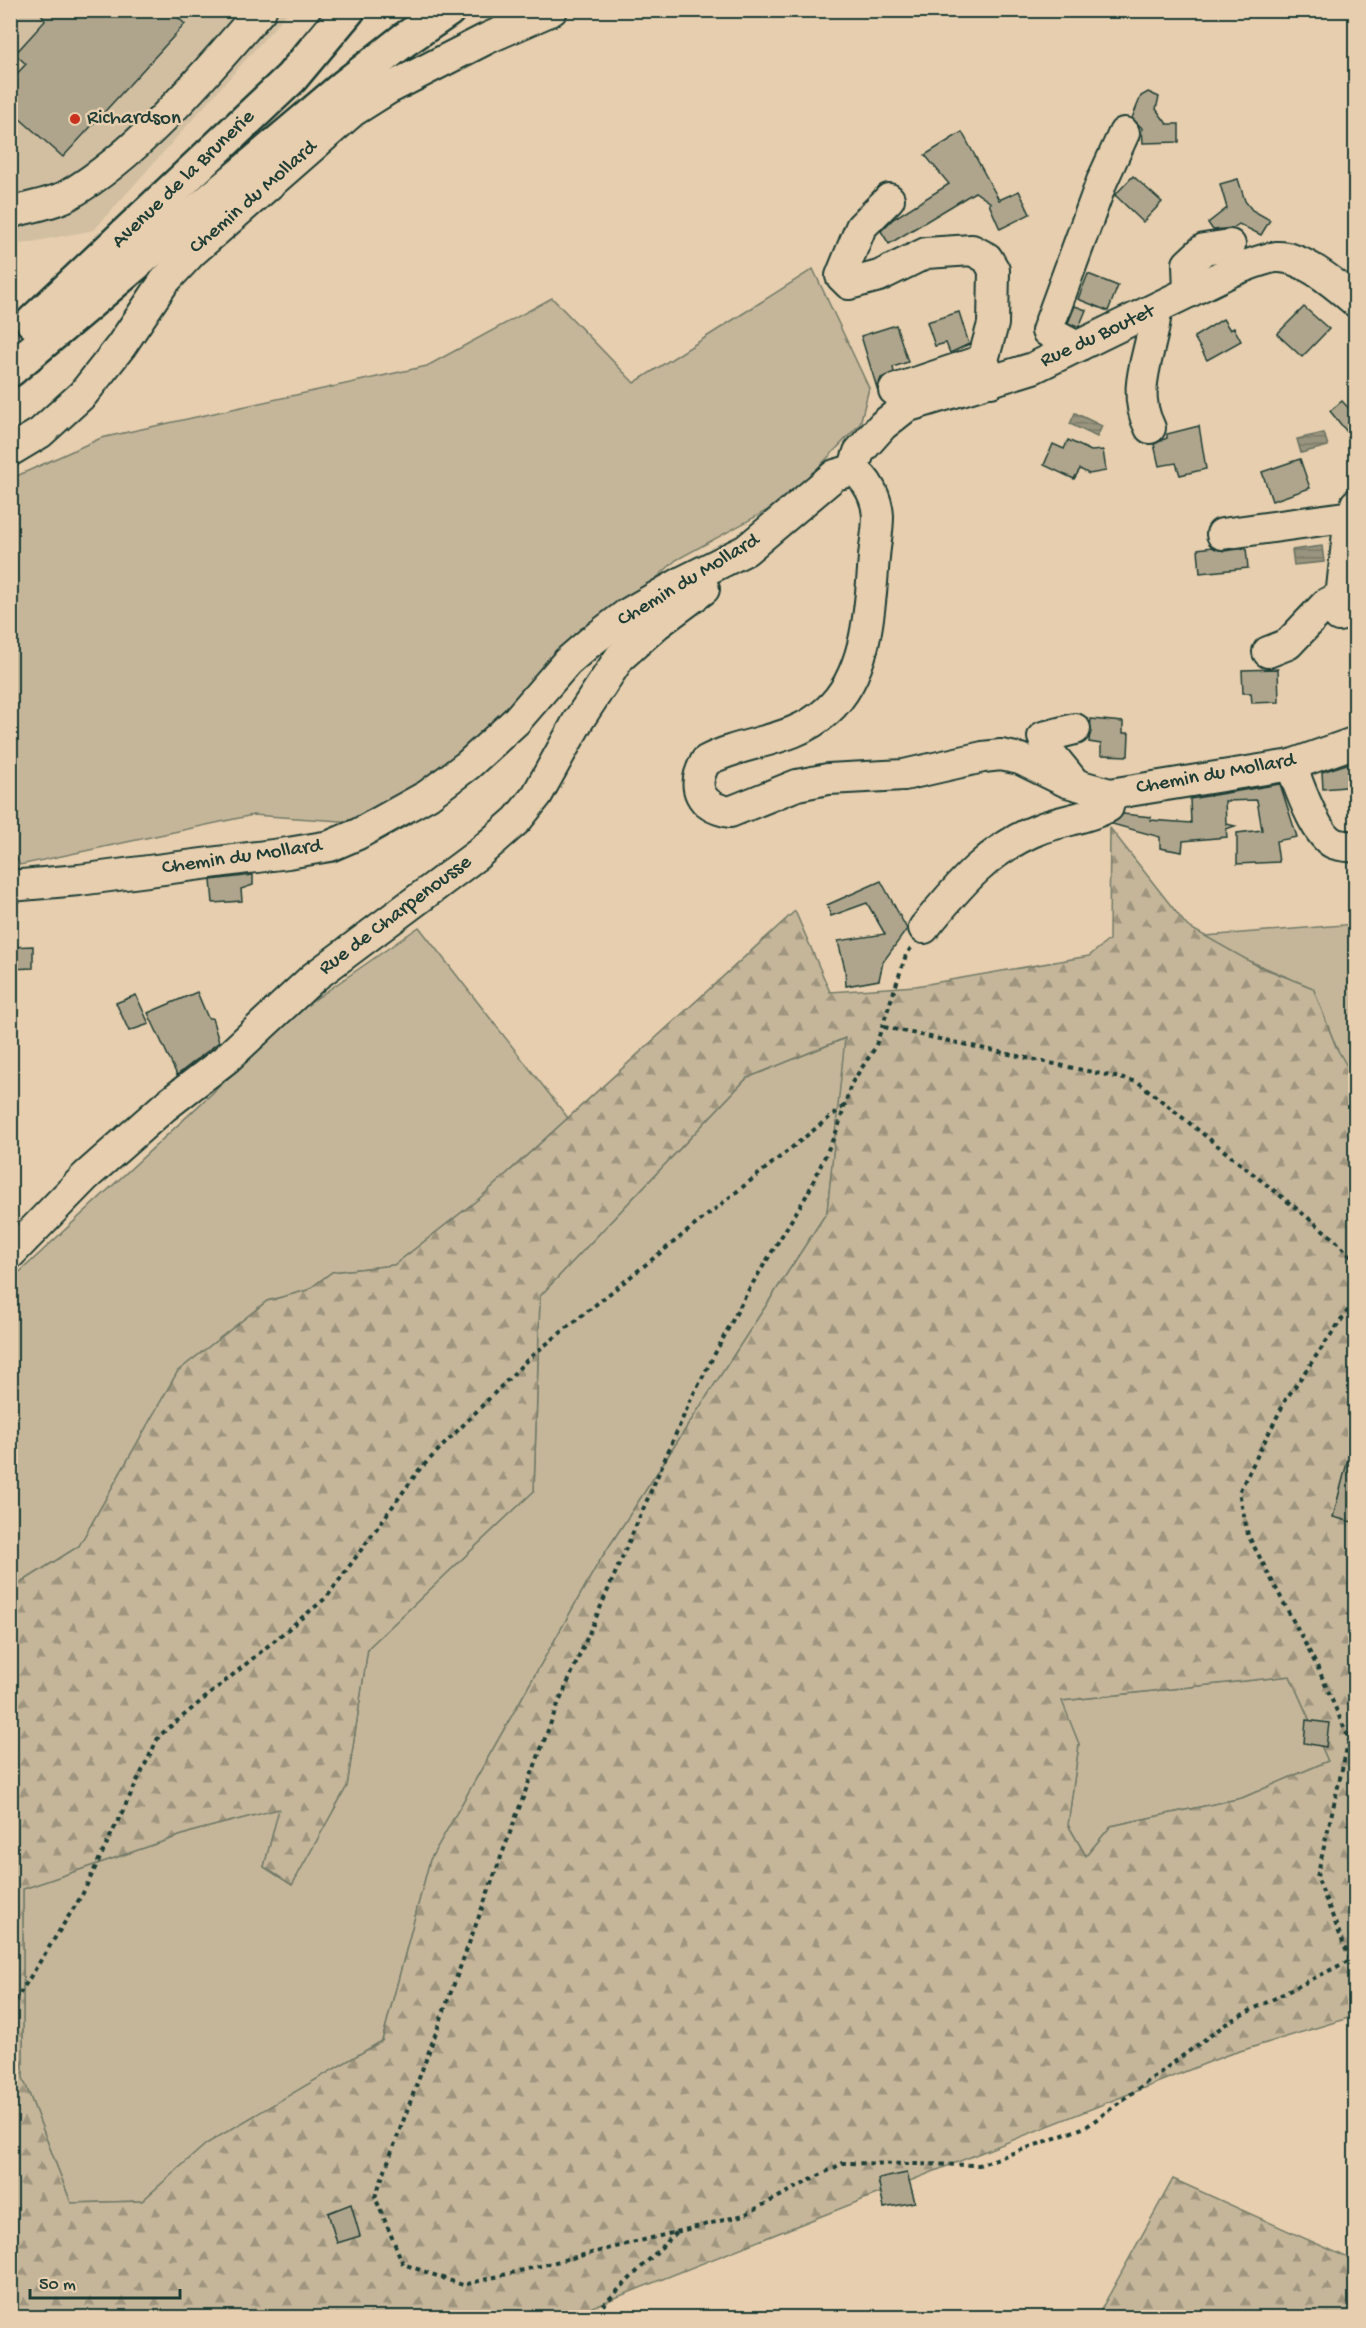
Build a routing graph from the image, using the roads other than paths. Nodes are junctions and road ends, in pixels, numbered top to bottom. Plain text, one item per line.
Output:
1 (261, 10) edge
2 (348, 10) edge
3 (448, 10) edge
4 (552, 10) edge
5 (344, 87) junction
6 (1124, 133) dead end
7 (10, 190) edge
8 (889, 199) dead end
9 (24, 209) edge
10 (1230, 245) dead end
11 (1189, 292) junction
12 (1356, 302) edge
13 (52, 306) junction
14 (1156, 311) junction
15 (10, 340) edge
16 (1077, 347) junction
17 (10, 370) edge
18 (987, 371) junction
19 (894, 390) dead end
20 (1150, 428) dead end
21 (10, 451) edge
22 (853, 470) junction
23 (1354, 510) edge
24 (1222, 534) dead end
25 (746, 550) junction
26 (1268, 652) dead end
27 (1075, 729) dead end
28 (1356, 742) edge
29 (1291, 765) junction
30 (1076, 784) junction
31 (1110, 794) junction
32 (1356, 847) edge
33 (10, 886) edge
34 (924, 928) road end
35 (58, 1202) junction
36 (10, 1225) edge
37 (10, 1254) edge

1 - 9 street
2 - 13 main road, Avenue de la Brunerie
3 - 5 main road
4 - 21 street, Chemin du Mollard
5 - 13 main road
5 - 17 main road
6 - 16 street
7 - 9 street
8 - 18 street
10 - 11 street
11 - 12 street, Rue du Boutet
11 - 14 street, Rue du Boutet
13 - 15 main road, Avenue de la Brunerie
14 - 16 street, Rue du Boutet
14 - 20 street
16 - 18 street, Rue du Boutet
18 - 19 street
18 - 22 street, Rue du Boutet
22 - 25 street, Chemin du Mollard
22 - 30 street, Chemin du Mollard
23 - 24 street
23 - 26 street
25 - 33 street, Chemin du Mollard
25 - 35 street, Rue de Charpenousse
27 - 30 street
28 - 29 street, Chemin du Mollard
29 - 31 street, Chemin du Mollard
29 - 32 street
30 - 31 street, Chemin du Mollard
31 - 34 street, Chemin du Mollard
35 - 36 street
35 - 37 street, Rue de Charpenousse

